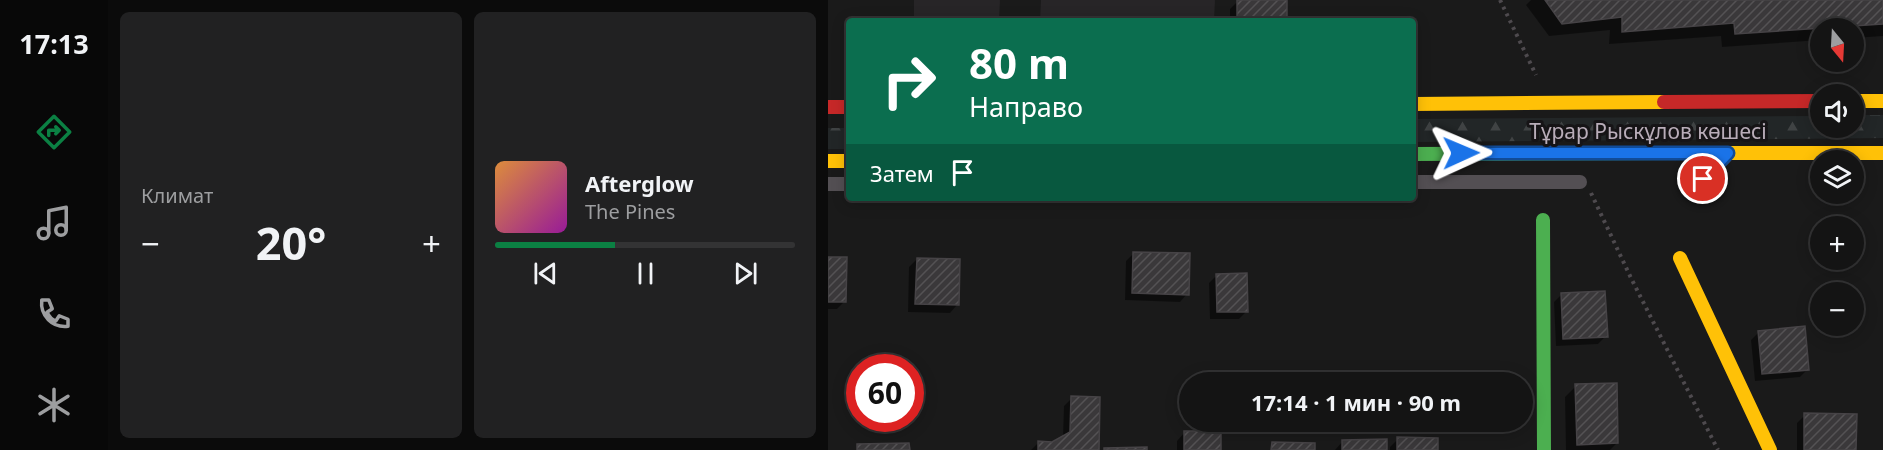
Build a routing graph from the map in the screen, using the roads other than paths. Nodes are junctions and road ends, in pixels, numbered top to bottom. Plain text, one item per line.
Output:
1 (1810, 101) edge
2 (1416, 104) edge
3 (828, 107) edge
4 (846, 107) edge
5 (1728, 153) junction
6 (1883, 153) edge
7 (1416, 154) edge
8 (828, 161) edge
9 (846, 161) edge
10 (1703, 179) dead end
11 (1416, 182) edge
12 (1580, 182) dead end
13 (828, 184) edge
14 (846, 184) edge
15 (1542, 220) dead end
16 (1680, 258) dead end
17 (1544, 450) edge
18 (1770, 450) edge

1 - 2 main road, Тұрар Рыскұлов көшесі, bridge
3 - 4 main road
5 - 6 main road, Тұрар Рыскұлов көшесі, bridge
5 - 7 main road, Тұрар Рыскұлов көшесі, bridge
5 - 10 lane
8 - 9 main road
11 - 12 lane
13 - 14 lane
15 - 17 main road
16 - 18 main road

